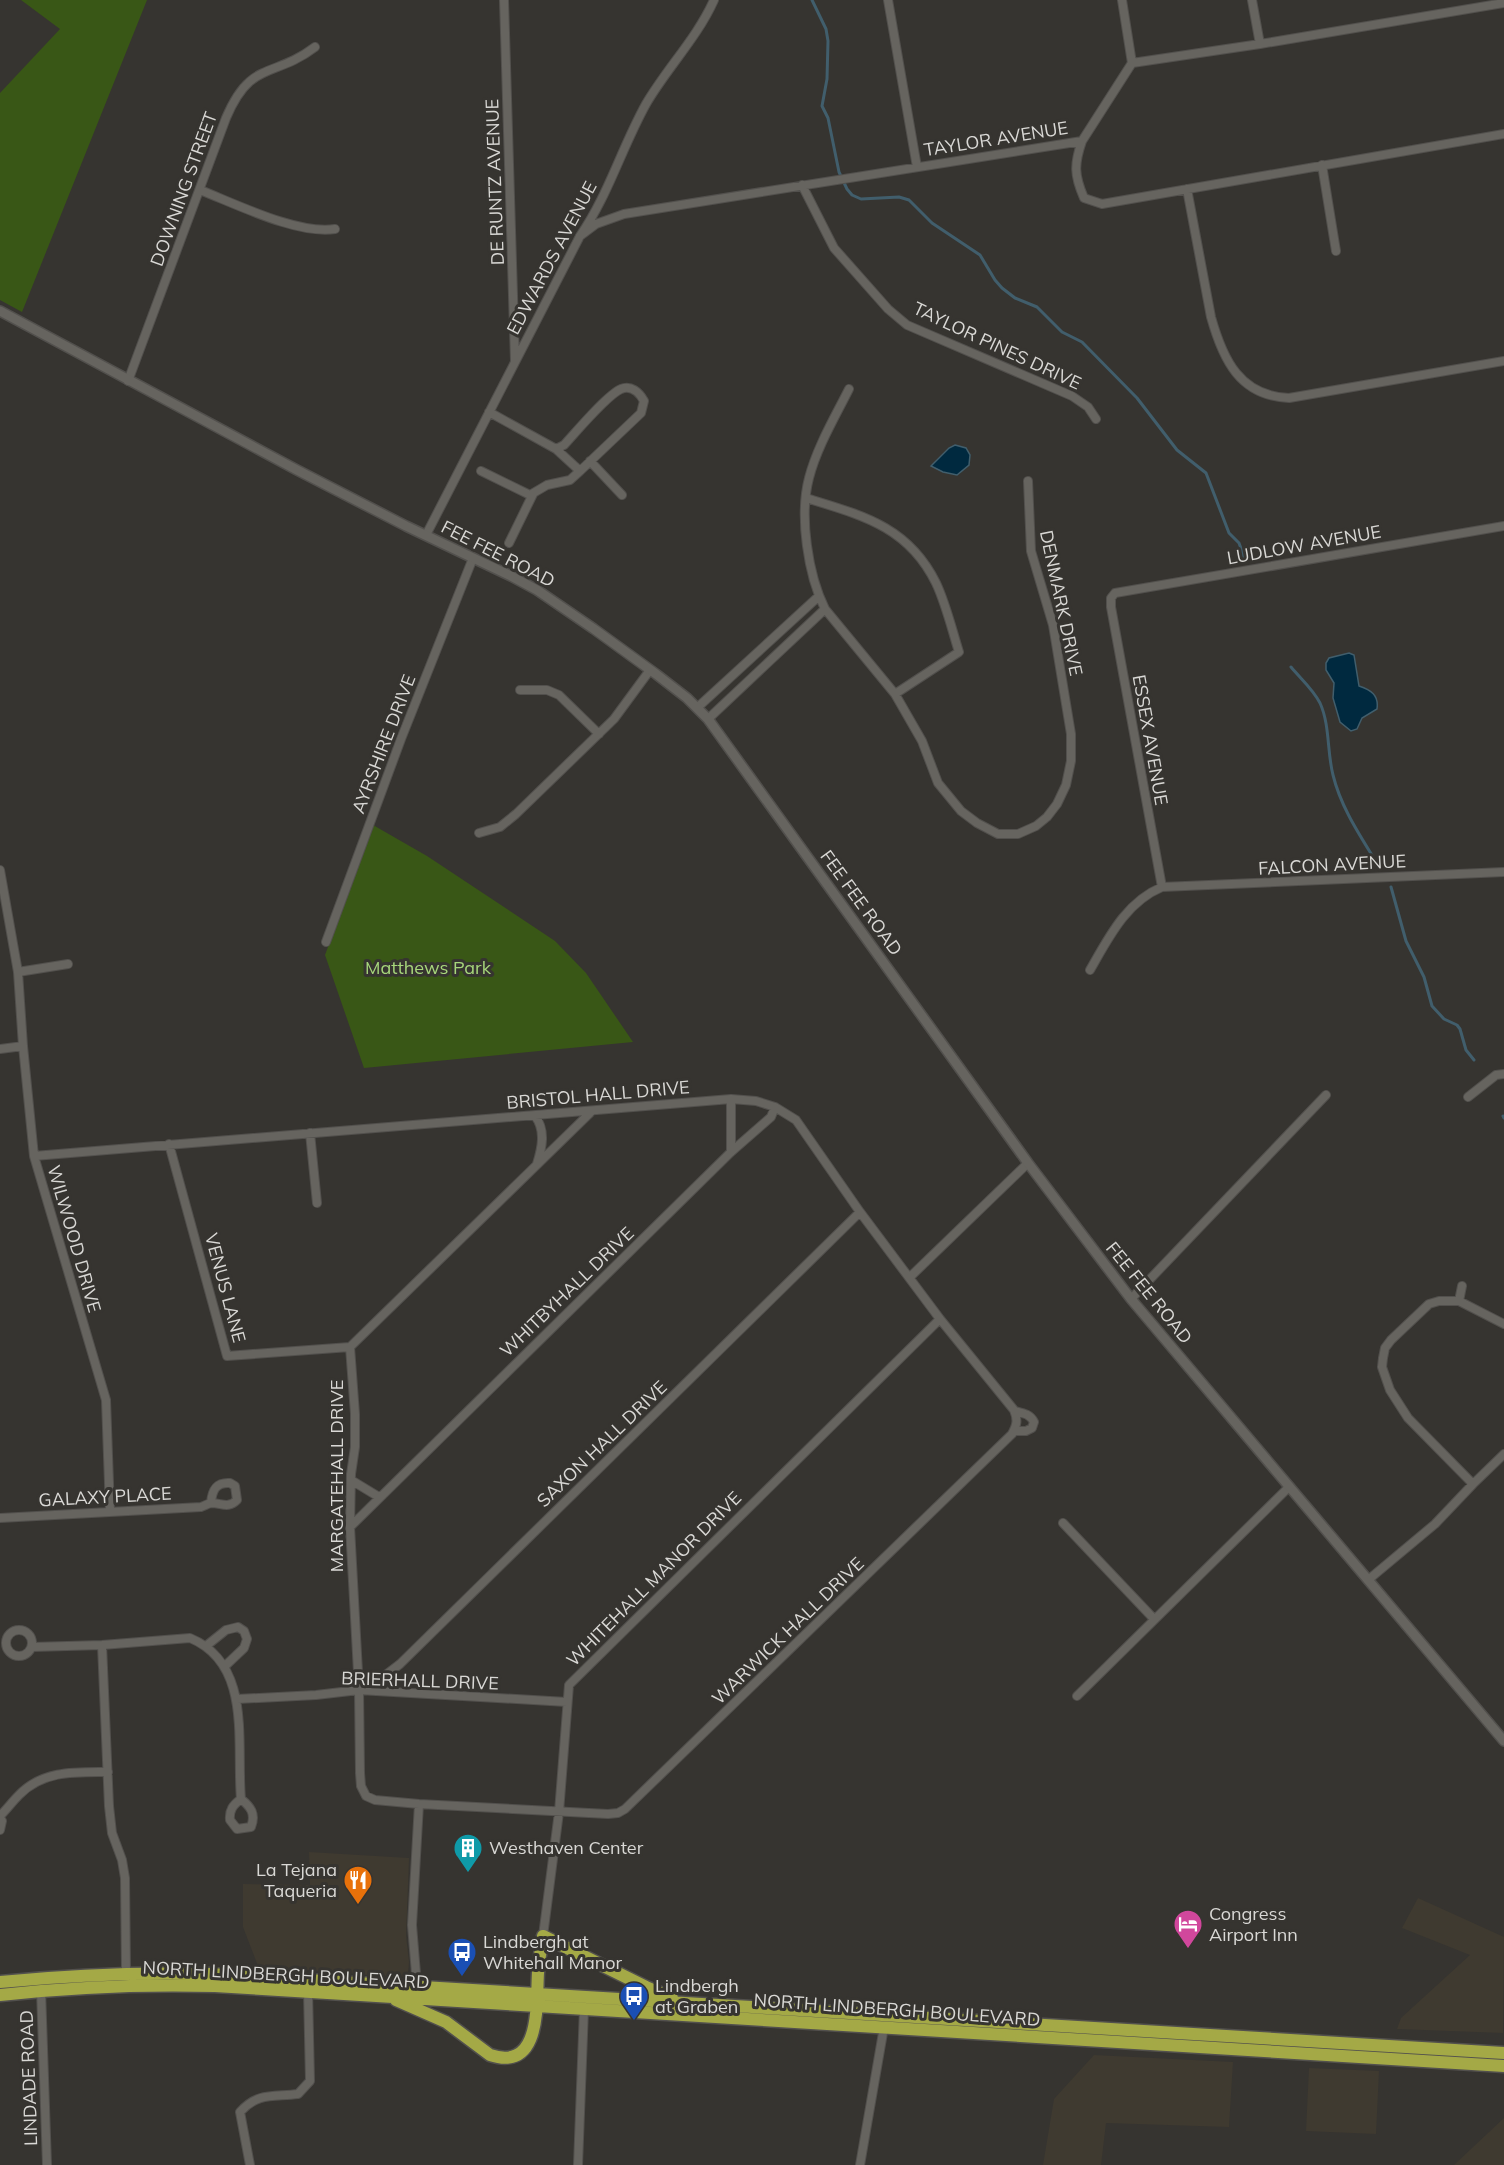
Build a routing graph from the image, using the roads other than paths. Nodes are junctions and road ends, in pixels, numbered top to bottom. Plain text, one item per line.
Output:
1 (504, 0) edge
2 (714, 0) edge
3 (888, 0) edge
4 (1122, 0) edge
5 (1252, 0) edge
6 (1504, 3) edge
7 (1260, 44) junction
8 (315, 47) dead end
9 (1132, 63) junction
10 (1504, 134) edge
11 (1082, 141) junction
12 (1322, 165) junction
13 (917, 167) junction
14 (802, 186) junction
15 (1187, 189) junction
16 (200, 190) junction
17 (335, 229) dead end
18 (580, 236) junction
19 (1336, 251) dead end
20 (0, 311) edge
21 (1504, 361) edge
22 (515, 362) junction
23 (128, 381) junction
24 (849, 389) dead end
25 (489, 412) junction
26 (1096, 419) dead end
27 (556, 449) junction
28 (590, 461) junction
29 (481, 471) dead end
30 (580, 471) junction
31 (1028, 481) dead end
32 (533, 494) junction
33 (622, 495) dead end
34 (806, 498) junction
35 (1504, 526) edge
36 (426, 535) junction
37 (509, 543) dead end
38 (473, 558) junction
39 (819, 596) junction
40 (1111, 598) joint
41 (825, 609) junction
42 (650, 670) junction
43 (520, 690) dead end
44 (895, 694) junction
45 (698, 707) junction
46 (708, 719) junction
47 (599, 734) junction
48 (479, 833) dead end
49 (0, 870) edge
50 (1504, 872) edge
51 (1162, 887) junction
52 (326, 942) dead end
53 (68, 964) dead end
54 (1090, 970) dead end
55 (18, 972) junction
56 (23, 1046) junction
57 (0, 1049) edge
58 (1504, 1074) edge
59 (1326, 1095) dead end
60 (1468, 1097) dead end
61 (731, 1099) junction
62 (775, 1107) junction
63 (591, 1112) junction
64 (535, 1116) junction
65 (310, 1133) junction
66 (169, 1144) junction
67 (731, 1152) junction
68 (34, 1156) junction
69 (1028, 1163) junction
70 (537, 1165) junction
71 (317, 1203) dead end
72 (860, 1212) junction
73 (910, 1277) junction
74 (1462, 1286) dead end
75 (1131, 1299) junction
76 (1459, 1301) junction
77 (940, 1318) junction
78 (1504, 1324) edge
79 (350, 1347) junction
80 (1015, 1411) junction
81 (1015, 1428) junction
82 (1504, 1454) edge
83 (351, 1480) junction
84 (1473, 1484) junction
85 (1289, 1487) junction
86 (379, 1497) junction
87 (211, 1503) dead end
88 (110, 1511) junction
89 (0, 1518) edge
90 (1063, 1523) dead end
91 (350, 1527) junction
92 (1368, 1580) junction
93 (1154, 1619) junction
94 (102, 1645) junction
95 (206, 1646) junction
96 (32, 1647) dead end
97 (225, 1666) junction
98 (359, 1690) junction
99 (1077, 1696) dead end
100 (237, 1699) junction
101 (567, 1702) junction
102 (1504, 1741) edge
103 (108, 1772) junction
104 (366, 1796) joint
105 (241, 1799) dead end
106 (419, 1804) junction
107 (559, 1812) junction
108 (0, 1817) edge
109 (0, 1830) edge
110 (543, 1936) junction
111 (126, 1973) junction
112 (0, 1982) edge
113 (417, 1986) junction
114 (41, 1990) junction
115 (308, 1991) junction
116 (537, 1993) junction
117 (0, 1995) edge
118 (386, 1996) junction
119 (683, 2002) junction
120 (536, 2006) junction
121 (584, 2009) junction
122 (884, 2027) junction
123 (1504, 2053) edge
124 (1504, 2066) edge
125 (47, 2165) edge
126 (250, 2165) edge
127 (578, 2165) edge
128 (860, 2165) edge

1 - 22 street, DE RUNTZ AVENUE
2 - 18 street, EDWARDS AVENUE
3 - 13 street
4 - 9 street
5 - 7 street
6 - 7 street
7 - 9 street
8 - 16 street, DOWNING STREET
9 - 11 street
10 - 12 street, TAYLOR AVENUE
11 - 13 street, TAYLOR AVENUE
11 - 15 street, TAYLOR AVENUE
12 - 15 street, TAYLOR AVENUE
12 - 19 street
13 - 14 street, TAYLOR AVENUE
14 - 18 street, TAYLOR AVENUE
14 - 26 street, TAYLOR PINES DRIVE
15 - 21 street
16 - 17 street
16 - 23 street, DOWNING STREET
18 - 22 street, EDWARDS AVENUE
20 - 23 street, FEE FEE ROAD
22 - 25 street, EDWARDS AVENUE
23 - 36 street, FEE FEE ROAD
24 - 34 street
25 - 27 street
25 - 36 street, EDWARDS AVENUE
27 - 28 street
27 - 30 street
28 - 30 street
28 - 33 street
29 - 32 street
30 - 32 street
31 - 44 street, DENMARK DRIVE
32 - 37 street
34 - 39 street
34 - 44 street
35 - 40 street, LUDLOW AVENUE
36 - 38 street, FEE FEE ROAD
38 - 42 street, FEE FEE ROAD
38 - 52 street, AYRSHIRE DRIVE
39 - 41 street
39 - 45 street
40 - 51 street, ESSEX AVENUE
41 - 44 street
41 - 46 street
42 - 45 street, FEE FEE ROAD
42 - 47 street
43 - 47 street
45 - 46 street, FEE FEE ROAD
46 - 69 street, FEE FEE ROAD
47 - 48 street
49 - 55 street, WILWOOD DRIVE
50 - 51 street, FALCON AVENUE
51 - 54 street
53 - 55 street
55 - 56 street, WILWOOD DRIVE
56 - 57 street
56 - 68 street, WILWOOD DRIVE
58 - 60 street
59 - 75 street
61 - 62 street, BRISTOL HALL DRIVE
61 - 63 street, BRISTOL HALL DRIVE
61 - 67 street
62 - 67 street, WHITBYHALL DRIVE
62 - 72 street, BRISTOL HALL DRIVE
63 - 64 street, BRISTOL HALL DRIVE
63 - 70 street
64 - 65 street, BRISTOL HALL DRIVE
64 - 70 street
65 - 66 street, BRISTOL HALL DRIVE
65 - 71 street
66 - 68 street, BRISTOL HALL DRIVE
66 - 79 street, VENUS LANE
67 - 86 street, WHITBYHALL DRIVE
68 - 88 street, WILWOOD DRIVE
69 - 73 street
69 - 75 street, FEE FEE ROAD
70 - 79 street
72 - 73 street, BRISTOL HALL DRIVE
72 - 98 street, SAXON HALL DRIVE
73 - 77 street, BRISTOL HALL DRIVE
74 - 76 street
75 - 85 street, FEE FEE ROAD
76 - 78 street
76 - 84 street
77 - 80 street, BRISTOL HALL DRIVE
77 - 101 street, WHITEHALL MANOR DRIVE
79 - 83 street, MARGATEHALL DRIVE
80 - 81 street
80 - 81 street, BRISTOL HALL DRIVE
81 - 107 street, WARWICK HALL DRIVE
82 - 84 street
83 - 86 street
83 - 91 street, MARGATEHALL DRIVE
84 - 92 street
85 - 92 street, FEE FEE ROAD
85 - 93 street
86 - 91 street, WHITBYHALL DRIVE
87 - 88 street, GALAXY PLACE
88 - 89 street, GALAXY PLACE
90 - 93 street
91 - 98 street, MARGATEHALL DRIVE
92 - 102 street, FEE FEE ROAD
93 - 99 street
94 - 95 street
94 - 96 street
94 - 103 street
95 - 97 street
95 - 97 street
97 - 100 street
98 - 100 street, BRIERHALL DRIVE
98 - 101 street, BRIERHALL DRIVE
98 - 104 street, MARGATEHALL DRIVE
100 - 105 street
101 - 107 street, WHITEHALL MANOR DRIVE
103 - 108 street
103 - 111 street
104 - 106 street, WARWICK HALL DRIVE
106 - 107 street, WARWICK HALL DRIVE
106 - 113 street
107 - 110 street, WHITEHALL MANOR DRIVE
108 - 109 street
110 - 116 highway
110 - 119 highway
111 - 112 highway, NORTH LINDBERGH BOULEVARD
111 - 113 highway, NORTH LINDBERGH BOULEVARD
113 - 116 highway, NORTH LINDBERGH BOULEVARD
114 - 115 highway, NORTH LINDBERGH BOULEVARD
114 - 117 highway, NORTH LINDBERGH BOULEVARD
114 - 125 street, LINDADE ROAD
115 - 118 highway, NORTH LINDBERGH BOULEVARD
115 - 126 street
116 - 119 highway, NORTH LINDBERGH BOULEVARD
116 - 120 highway
118 - 120 highway, NORTH LINDBERGH BOULEVARD
118 - 120 highway
119 - 123 highway, NORTH LINDBERGH BOULEVARD
120 - 121 highway, NORTH LINDBERGH BOULEVARD
121 - 122 highway, NORTH LINDBERGH BOULEVARD
121 - 127 street
122 - 124 highway, NORTH LINDBERGH BOULEVARD
122 - 128 street

